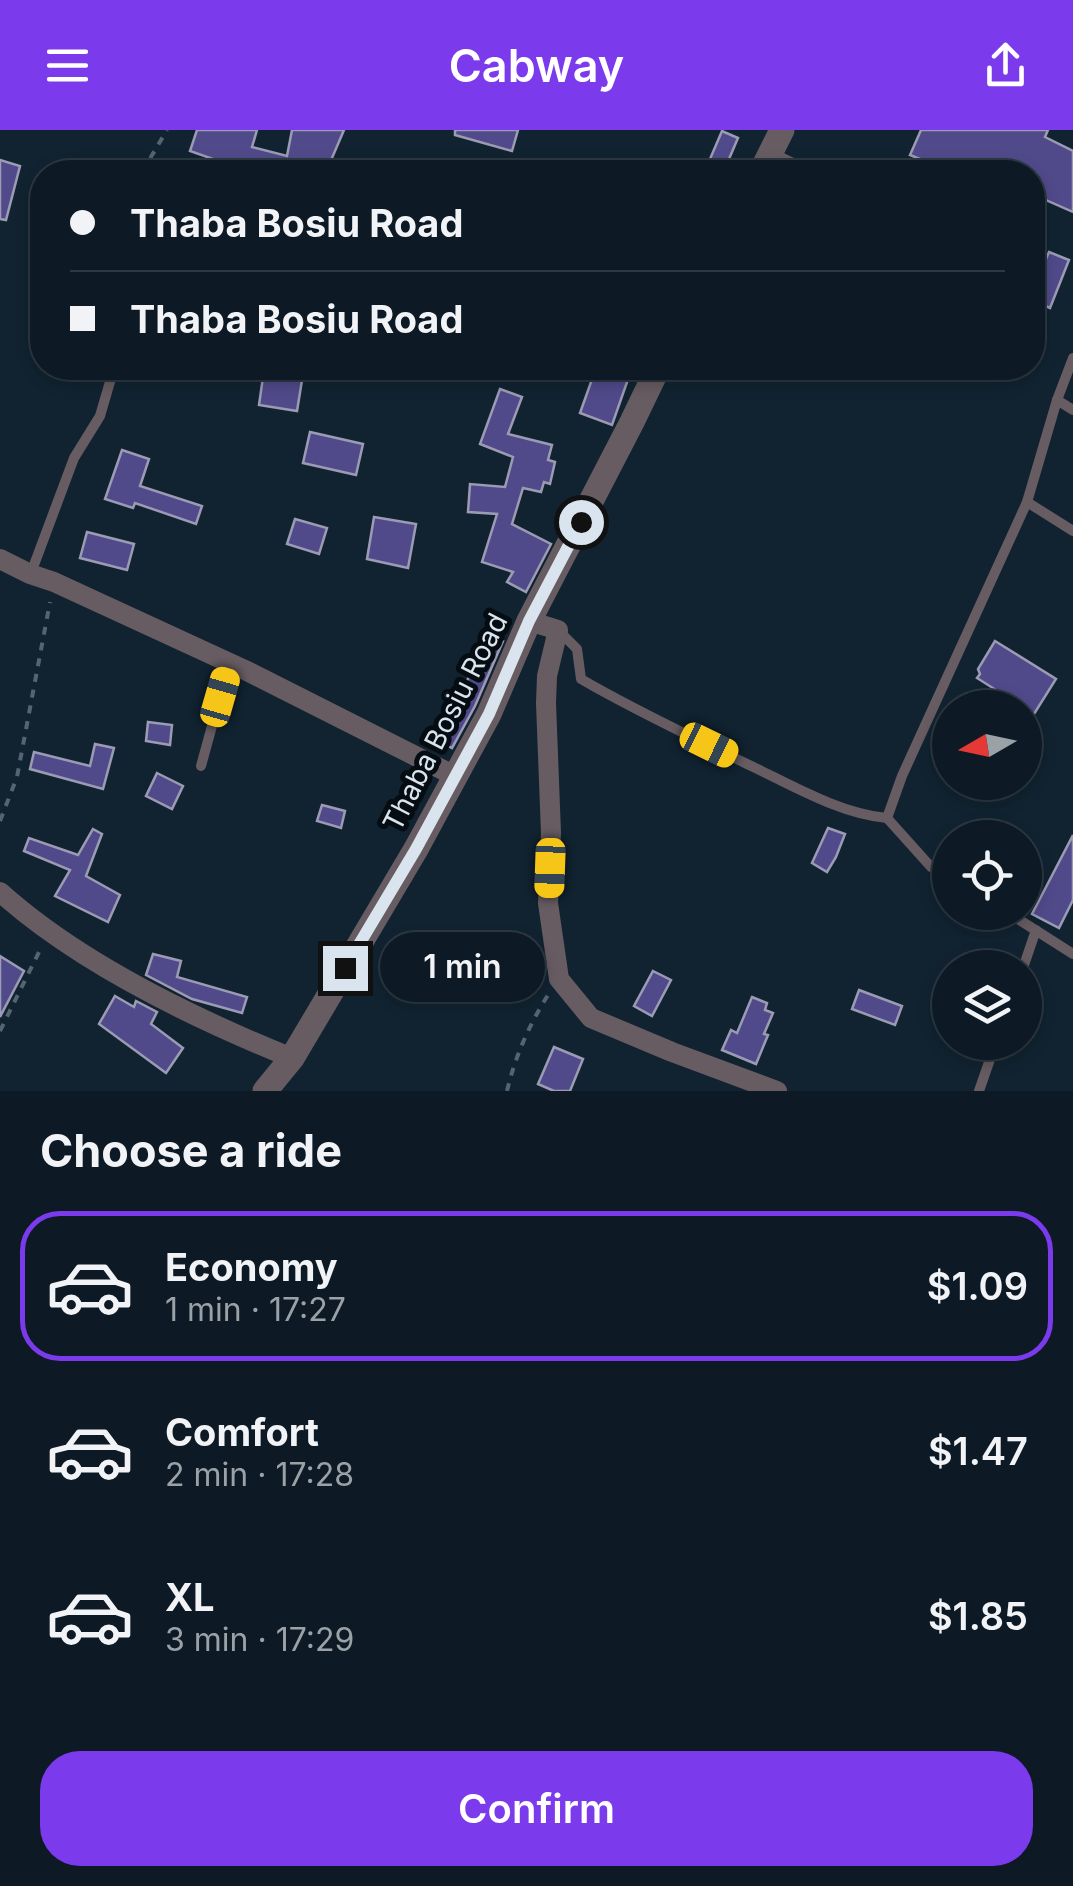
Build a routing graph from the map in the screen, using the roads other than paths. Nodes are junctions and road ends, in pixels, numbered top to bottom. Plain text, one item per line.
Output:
1 (782, 130) edge
2 (767, 160) edge
3 (1073, 358) edge
4 (110, 380) edge
5 (652, 380) edge
6 (1057, 400) junction
7 (1073, 410) edge
8 (1027, 502) junction
9 (1073, 531) edge
10 (0, 558) edge
11 (30, 574) junction
12 (529, 621) junction
13 (558, 630) junction
14 (230, 663) junction
15 (200, 766) dead end
16 (456, 776) junction
17 (887, 818) junction
18 (932, 868) edge
19 (0, 892) edge
20 (1036, 930) joint
21 (1029, 950) edge
22 (1073, 954) edge
23 (292, 1058) junction
24 (989, 1060) edge
25 (265, 1091) edge
26 (777, 1091) edge
27 (978, 1091) edge

1 - 2 street
3 - 6 lane
4 - 11 lane
5 - 12 street, Thaba Bosiu Road
6 - 7 lane
6 - 8 lane
8 - 9 lane
8 - 17 lane
10 - 11 street
11 - 14 street
12 - 13 street
12 - 16 street, Thaba Bosiu Road
13 - 17 lane
13 - 26 street
14 - 15 lane
14 - 16 street
16 - 23 street, Thaba Bosiu Road
17 - 18 lane
19 - 23 street
20 - 21 lane
20 - 22 lane
23 - 25 street, Thaba Bosiu Road
24 - 27 lane

